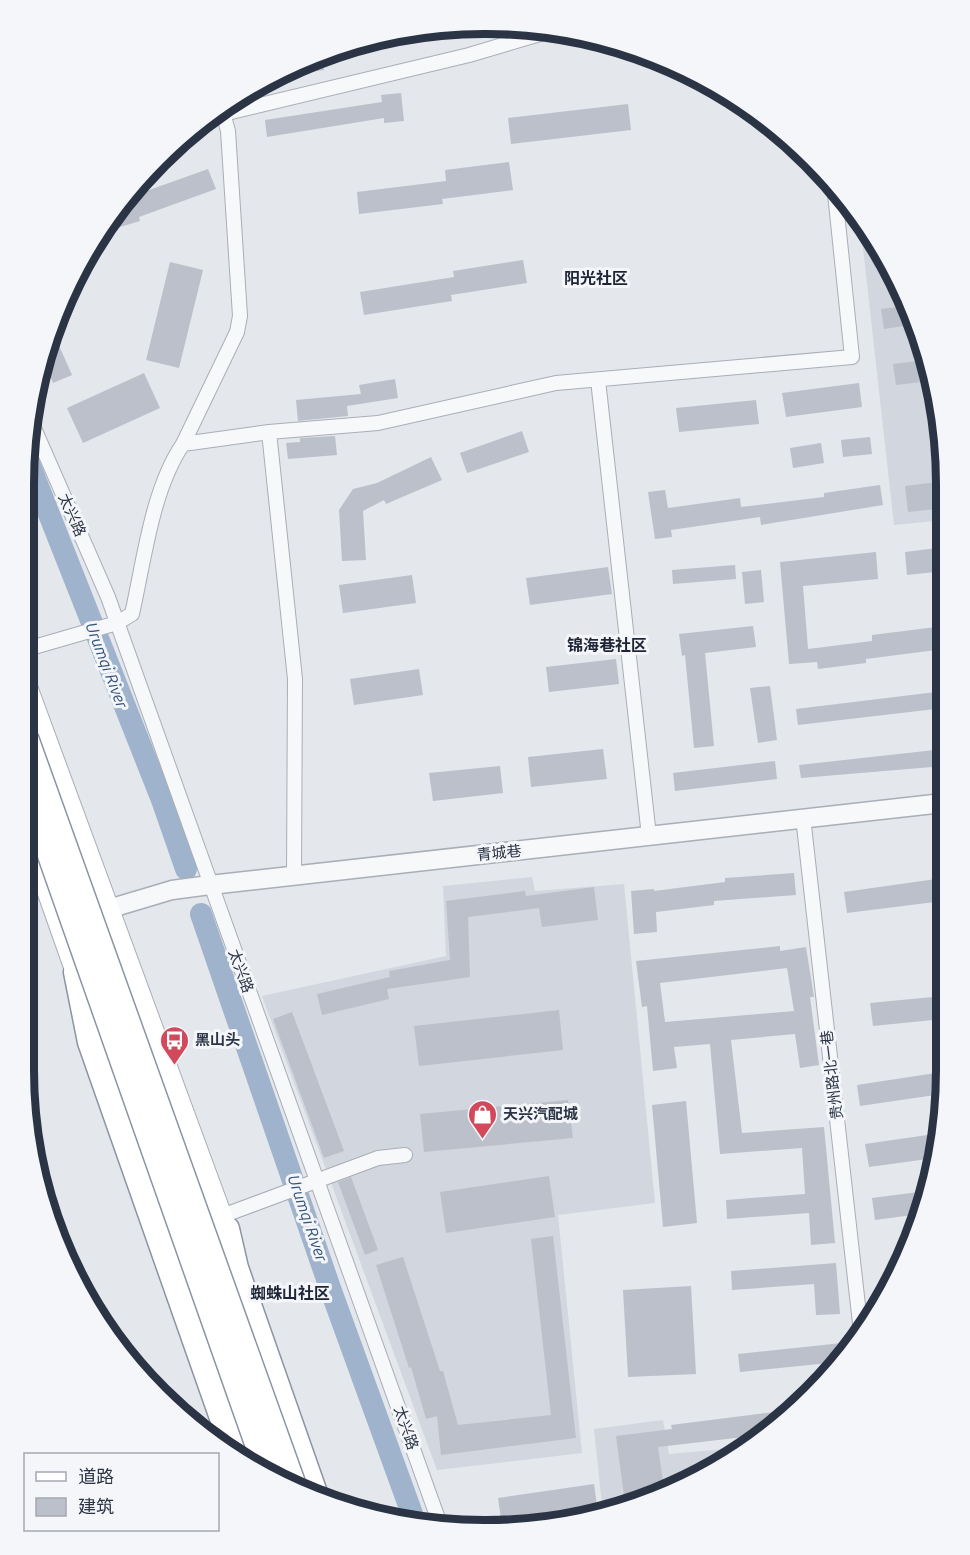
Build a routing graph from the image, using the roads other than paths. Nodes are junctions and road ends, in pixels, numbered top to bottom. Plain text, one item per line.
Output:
1 (531, 37) edge
2 (237, 109) edge
3 (225, 118) edge
4 (836, 203) edge
5 (598, 380) junction
6 (269, 432) junction
7 (37, 438) edge
8 (183, 444) junction
9 (103, 627) junction
10 (34, 647) edge
11 (34, 706) edge
12 (34, 760) edge
13 (936, 804) edge
14 (34, 810) edge
15 (803, 817) junction
16 (649, 836) junction
17 (34, 852) edge
18 (294, 875) junction
19 (210, 885) junction
20 (109, 908) junction
21 (59, 925) junction
22 (76, 972) junction
23 (405, 1155) dead end
24 (313, 1183) junction
25 (224, 1223) junction
26 (860, 1320) edge
27 (230, 1441) edge
28 (245, 1451) edge
29 (263, 1462) edge
30 (290, 1476) edge
31 (312, 1486) edge
32 (319, 1488) edge
33 (438, 1518) edge

1 - 2 street
3 - 8 street
4 - 5 street
5 - 6 street
5 - 16 street
6 - 8 street
6 - 18 street
7 - 9 street, 太兴路
8 - 9 street
9 - 10 street
9 - 19 street, 太兴路
11 - 20 main road
12 - 30 highway, bridge
13 - 15 street, 青城巷
14 - 29 highway, bridge
15 - 16 street, 青城巷
15 - 26 street, 贵州路北一巷
16 - 18 street, 青城巷
17 - 21 main road
18 - 19 street, 青城巷
19 - 20 street, 青城巷
19 - 24 street, 太兴路
20 - 21 street, 青城巷
20 - 25 main road
21 - 22 main road
22 - 27 highway
22 - 28 main road
23 - 24 street
24 - 25 street
24 - 33 street, 太兴路
25 - 31 highway
25 - 32 main road

